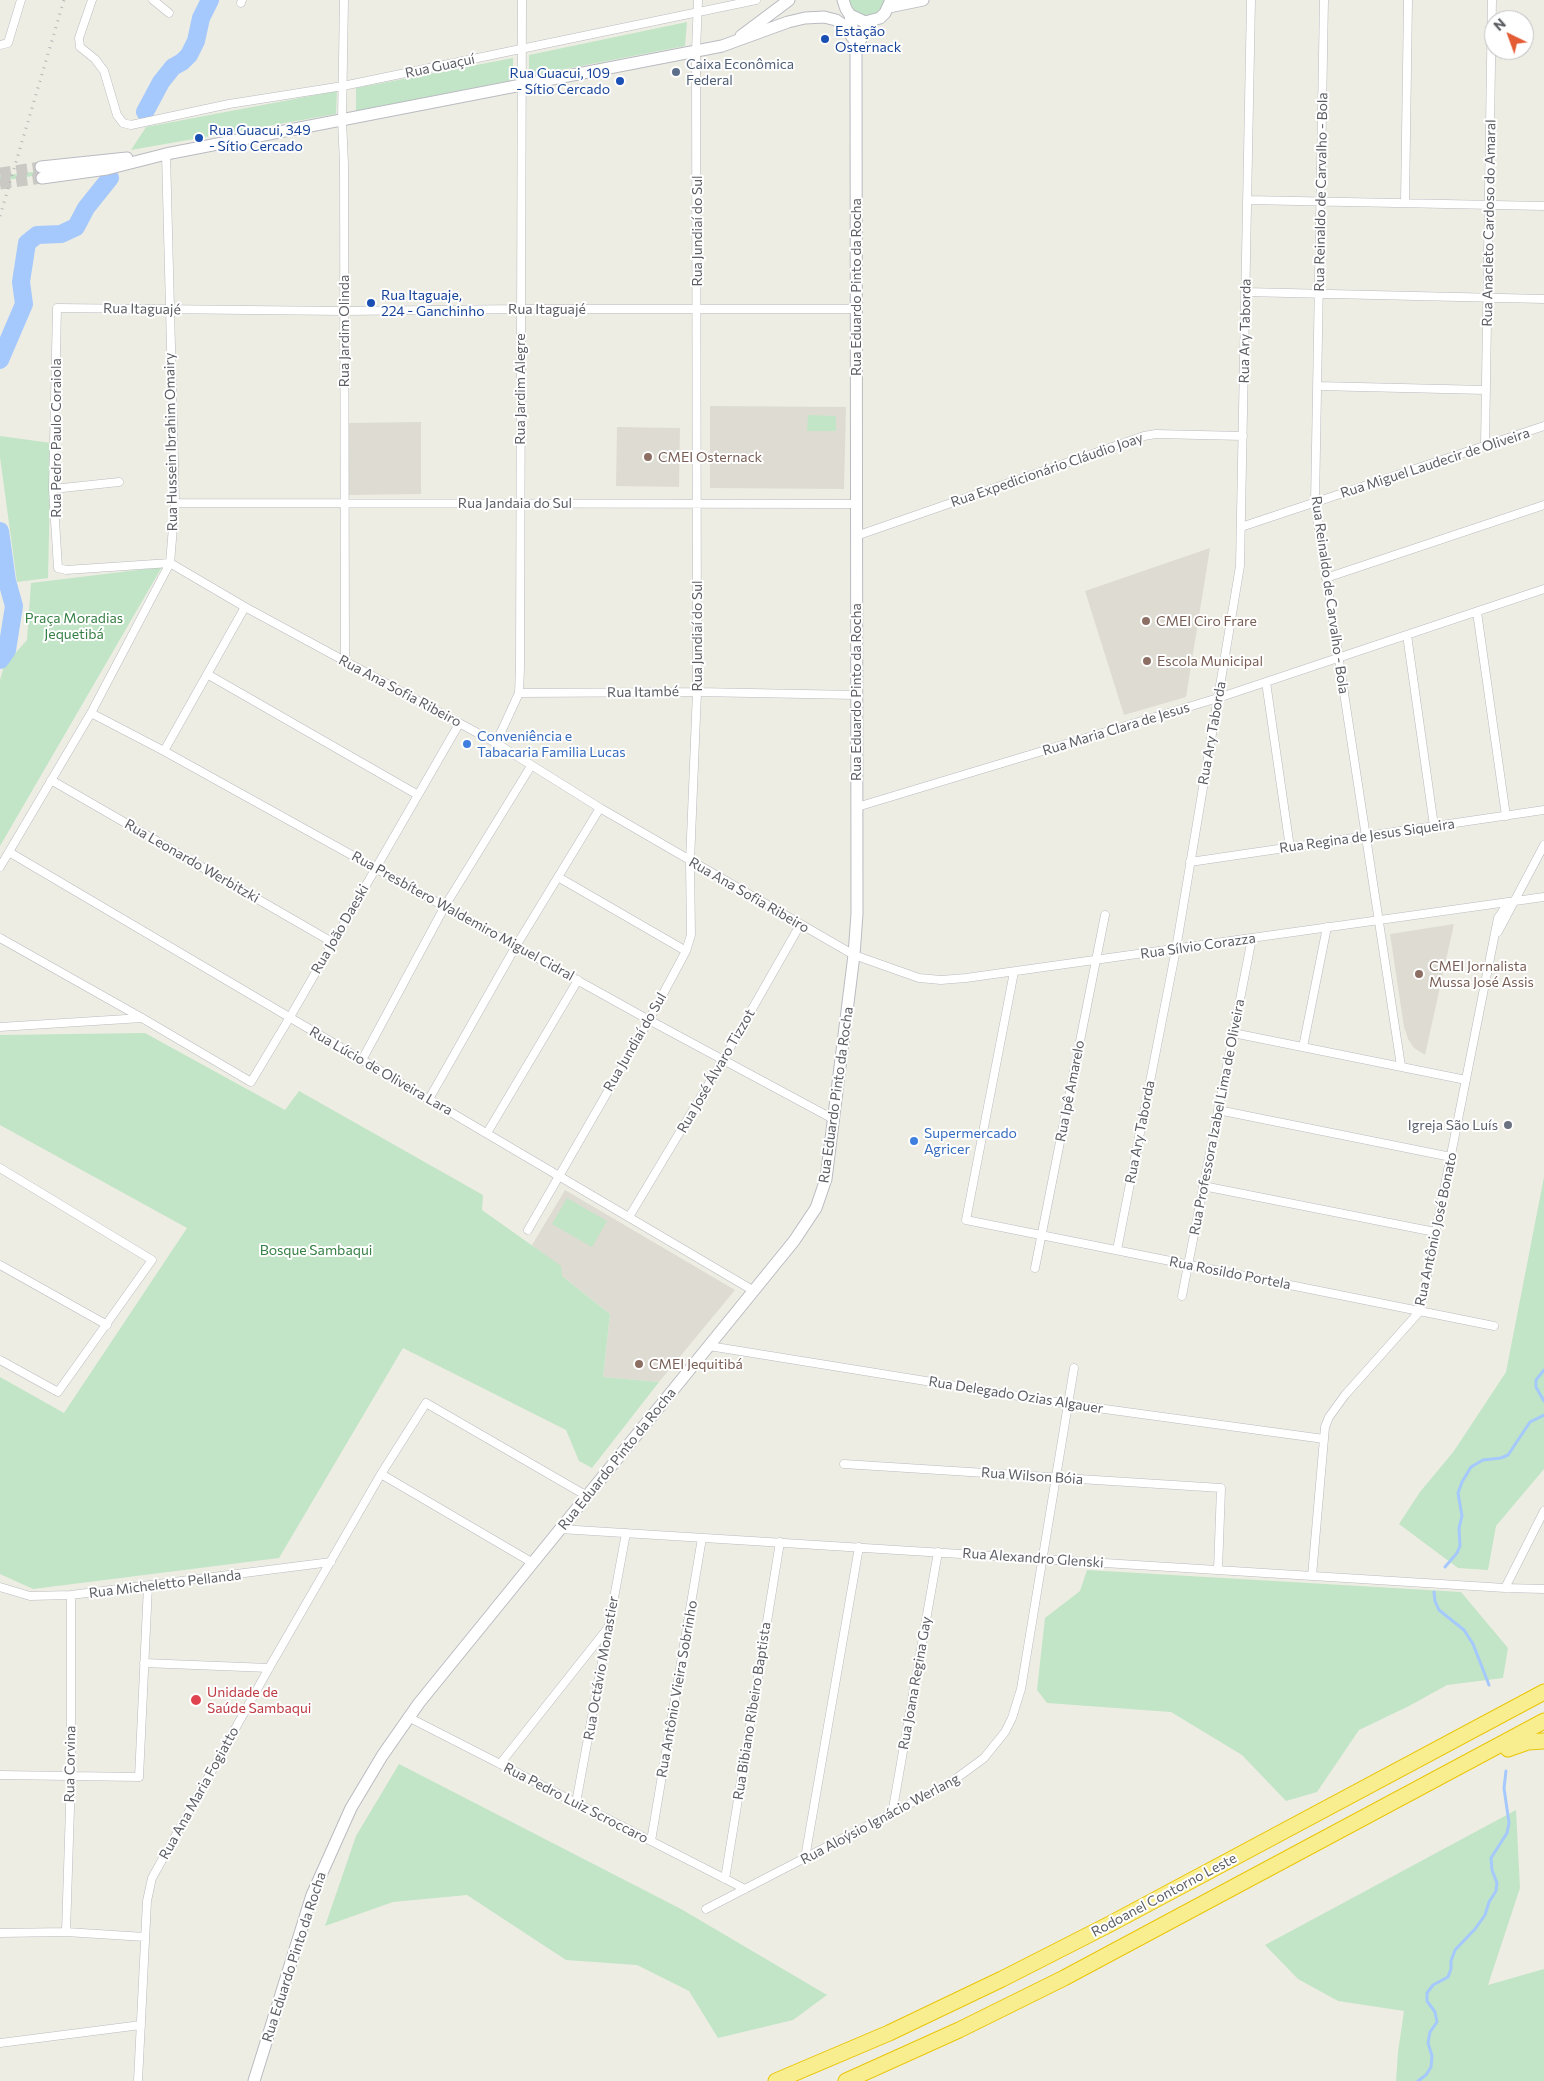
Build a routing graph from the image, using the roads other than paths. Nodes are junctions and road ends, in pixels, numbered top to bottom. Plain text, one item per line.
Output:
1 (21, 0) edge
2 (92, 0) edge
3 (153, 0) edge
4 (344, 0) edge
5 (522, 0) edge
6 (698, 0) edge
7 (756, 0) edge
8 (791, 0) edge
9 (923, 0) edge
10 (1251, 0) edge
11 (1324, 0) edge
12 (1408, 0) edge
13 (1492, 0) edge
14 (890, 3) edge
15 (846, 8) edge
16 (698, 12) junction
17 (169, 13) dead end
18 (830, 18) junction
19 (873, 21) junction
20 (788, 22) junction
21 (4, 44) edge
22 (729, 45) junction
23 (855, 48) junction
24 (522, 49) junction
25 (696, 51) junction
26 (522, 85) junction
27 (343, 86) junction
28 (342, 120) junction
29 (166, 154) junction
30 (42, 172) tunnel mouth
31 (1247, 200) junction
32 (1320, 201) junction
33 (1405, 203) junction
34 (1489, 205) junction
35 (1544, 206) edge
36 (1245, 292) junction
37 (1319, 294) junction
38 (1487, 298) junction
39 (1544, 299) edge
40 (57, 308) joint
41 (520, 309) junction
42 (856, 309) junction
43 (169, 310) junction
44 (697, 310) junction
45 (344, 311) junction
46 (1317, 386) junction
47 (1486, 390) junction
48 (1544, 426) edge
49 (1242, 436) junction
50 (1485, 446) junction
51 (119, 482) dead end
52 (54, 489) junction
53 (520, 502) junction
54 (175, 503) junction
55 (344, 503) junction
56 (697, 503) junction
57 (1315, 503) junction
58 (856, 504) junction
59 (1544, 505) edge
60 (1241, 527) junction
61 (856, 536) junction
62 (170, 563) junction
63 (1326, 578) junction
64 (1544, 589) edge
65 (245, 607) junction
66 (1477, 612) junction
67 (1407, 635) junction
68 (1339, 658) junction
69 (345, 662) junction
70 (207, 674) junction
71 (1266, 682) junction
72 (697, 692) junction
73 (519, 693) junction
74 (856, 695) junction
75 (1218, 698) junction
76 (91, 713) junction
77 (459, 724) junction
78 (496, 744) junction
79 (164, 751) junction
80 (532, 766) junction
81 (51, 780) junction
82 (418, 795) junction
83 (857, 807) junction
84 (600, 808) junction
85 (1544, 810) edge
86 (1506, 816) junction
87 (1434, 826) junction
88 (1366, 836) junction
89 (1544, 845) edge
90 (1290, 848) junction
91 (9, 852) junction
92 (690, 861) junction
93 (1190, 862) junction
94 (0, 866) edge
95 (376, 868) junction
96 (558, 877) junction
97 (1544, 896) edge
98 (1514, 901) junction
99 (445, 906) junction
100 (1105, 915) dead end
101 (1379, 920) junction
102 (800, 924) junction
103 (1327, 927) junction
104 (0, 938) edge
105 (1252, 938) junction
106 (332, 942) junction
107 (516, 946) junction
108 (1176, 949) junction
109 (686, 951) junction
110 (854, 955) junction
111 (1096, 960) junction
112 (1014, 972) junction
113 (578, 980) junction
114 (290, 1017) junction
115 (142, 1018) junction
116 (649, 1020) junction
117 (0, 1026) edge
118 (1233, 1033) junction
119 (1303, 1047) junction
120 (362, 1060) junction
121 (723, 1060) junction
122 (1401, 1066) junction
123 (1466, 1080) junction
124 (429, 1099) junction
125 (1218, 1110) junction
126 (834, 1120) junction
127 (487, 1133) junction
128 (1451, 1157) junction
129 (0, 1168) edge
130 (559, 1176) junction
131 (1203, 1186) junction
132 (630, 1217) junction
133 (528, 1230) dead end
134 (1435, 1232) junction
135 (1041, 1235) junction
136 (1117, 1250) junction
137 (1188, 1264) junction
138 (0, 1265) edge
139 (1035, 1268) dead end
140 (754, 1290) junction
141 (1182, 1296) dead end
142 (1420, 1311) junction
143 (107, 1325) junction
144 (1494, 1326) dead end
145 (709, 1346) junction
146 (0, 1360) edge
147 (1074, 1368) dead end
148 (1068, 1404) junction
149 (1324, 1439) junction
150 (844, 1464) dead end
151 (381, 1474) junction
152 (1055, 1478) junction
153 (587, 1496) junction
154 (1544, 1511) edge
155 (560, 1529) junction
156 (626, 1533) junction
157 (702, 1538) junction
158 (780, 1542) junction
159 (859, 1547) junction
160 (938, 1552) junction
161 (1042, 1559) junction
162 (331, 1562) junction
163 (533, 1563) junction
164 (1218, 1570) junction
165 (1312, 1576) junction
166 (148, 1586) junction
167 (0, 1587) edge
168 (1505, 1588) junction
169 (1544, 1588) edge
170 (71, 1595) junction
171 (608, 1628) junction
172 (144, 1663) junction
173 (269, 1668) junction
174 (1544, 1692) edge
175 (408, 1717) junction
176 (1544, 1721) edge
177 (1544, 1741) edge
178 (500, 1764) junction
179 (1458, 1767) junction
180 (0, 1775) edge
181 (71, 1776) junction
182 (576, 1803) junction
183 (892, 1814) junction
184 (651, 1841) junction
185 (805, 1858) junction
186 (725, 1879) junction
187 (744, 1889) junction
188 (706, 1909) dead end
189 (66, 1932) junction
190 (0, 1933) edge
191 (145, 1937) junction
192 (140, 2025) junction
193 (0, 2043) edge
194 (138, 2081) edge
195 (254, 2081) edge
196 (776, 2081) edge
197 (846, 2081) edge

1 - 21 street
2 - 27 street, Rua Guaçuí
3 - 17 street
4 - 27 street, Rua Jardim Olinda
5 - 24 street, Rua Jardim Alegre
6 - 16 street, Rua Jundiaí do Sul
7 - 16 street, Rua Guaçuí
8 - 20 main road
8 - 22 main road
9 - 14 main road
10 - 31 street, Rua Ary Taborda
11 - 32 street, Rua Reinaldo de Carvalho - Bola
12 - 33 street
13 - 34 street, Rua Anacleto Cardoso do Amaral
14 - 19 main road, Rua Eduardo Pinto da Rocha
15 - 18 main road
15 - 19 main road
15 - 23 main road, Rua Eduardo Pinto da Rocha
16 - 24 street, Rua Guaçuí
16 - 25 street, Rua Jundiaí do Sul
18 - 20 main road
18 - 23 main road
19 - 23 main road, Rua Eduardo Pinto da Rocha
20 - 22 main road
22 - 25 main road
23 - 42 main road, Rua Eduardo Pinto da Rocha
24 - 26 street, Rua Jardim Alegre
24 - 27 street, Rua Guaçuí
25 - 26 main road
25 - 44 street, Rua Jundiaí do Sul
26 - 28 main road
26 - 41 street, Rua Jardim Alegre
27 - 28 street, Rua Jardim Olinda
28 - 29 main road
28 - 45 street, Rua Jardim Olinda
29 - 30 main road
29 - 43 street, Rua Hussein Ibrahim Omairy
31 - 32 street
31 - 36 street, Rua Ary Taborda
32 - 33 street
32 - 37 street, Rua Reinaldo de Carvalho - Bola
33 - 34 street
34 - 35 street
34 - 38 street, Rua Anacleto Cardoso do Amaral
36 - 37 street
36 - 49 street, Rua Ary Taborda
37 - 38 street
37 - 46 street, Rua Reinaldo de Carvalho - Bola
38 - 39 street
38 - 47 street, Rua Anacleto Cardoso do Amaral
40 - 43 street, Rua Itaguajé
40 - 52 street, Rua Pedro Paulo Coraiola
41 - 44 street, Rua Itaguajé
41 - 45 street, Rua Itaguajé
41 - 53 street, Rua Jardim Alegre
42 - 44 street, Rua Itaguajé
42 - 58 main road, Rua Eduardo Pinto da Rocha
43 - 45 street, Rua Itaguajé
43 - 54 street, Rua Hussein Ibrahim Omairy
44 - 56 street, Rua Jundiaí do Sul
45 - 55 street, Rua Jardim Olinda
46 - 47 street
46 - 57 street, Rua Reinaldo de Carvalho - Bola
47 - 50 street, Rua Anacleto Cardoso do Amaral
48 - 50 street, Rua Miguel Laudecir de Oliveira
49 - 60 street, Rua Ary Taborda
49 - 61 street, Rua Expedicionário Cláudio Joay
50 - 57 street, Rua Miguel Laudecir de Oliveira
51 - 52 street
52 - 62 street, Rua Pedro Paulo Coraiola
53 - 55 street, Rua Jandaia do Sul
53 - 56 street, Rua Jandaia do Sul
53 - 73 street, Rua Jardim Alegre
54 - 55 street, Rua Jandaia do Sul
54 - 62 street, Rua Hussein Ibrahim Omairy
55 - 69 street, Rua Jardim Olinda
56 - 58 street, Rua Jandaia do Sul
56 - 72 street, Rua Jundiaí do Sul
57 - 60 street, Rua Miguel Laudecir de Oliveira
57 - 63 street, Rua Reinaldo de Carvalho - Bola
58 - 61 main road, Rua Eduardo Pinto da Rocha
59 - 63 street
60 - 75 street, Rua Ary Taborda
61 - 74 main road, Rua Eduardo Pinto da Rocha
62 - 65 street, Rua Ana Sofia Ribeiro
62 - 76 street, Rua Hussein Ibrahim Omairy
63 - 68 street, Rua Reinaldo de Carvalho - Bola
64 - 66 street, Rua Maria Clara de Jesus
65 - 69 street, Rua Ana Sofia Ribeiro
65 - 70 street
66 - 67 street, Rua Maria Clara de Jesus
66 - 86 street
67 - 68 street, Rua Maria Clara de Jesus
67 - 87 street
68 - 71 street, Rua Maria Clara de Jesus
68 - 88 street, Rua Reinaldo de Carvalho - Bola
69 - 77 street, Rua Ana Sofia Ribeiro
70 - 79 street
70 - 82 street
71 - 75 street, Rua Maria Clara de Jesus
71 - 90 street
72 - 73 street, Rua Itambé
72 - 74 street, Rua Itambé
72 - 92 street, Rua Jundiaí do Sul
73 - 78 street, Rua Jardim Alegre
74 - 83 main road, Rua Eduardo Pinto da Rocha
75 - 83 street, Rua Maria Clara de Jesus
75 - 93 street, Rua Ary Taborda
76 - 79 street, Rua Presbítero Waldemiro Miguel Cidral
76 - 81 street, Rua Hussein Ibrahim Omairy
77 - 78 street, Rua Ana Sofia Ribeiro
77 - 82 street, Rua João Daeski
78 - 80 street, Rua Ana Sofia Ribeiro
79 - 95 street, Rua Presbítero Waldemiro Miguel Cidral
80 - 84 street, Rua Ana Sofia Ribeiro
80 - 99 street
81 - 91 street, Rua Hussein Ibrahim Omairy
81 - 106 street, Rua Leonardo Werbitzki
82 - 95 street, Rua João Daeski
83 - 110 main road, Rua Eduardo Pinto da Rocha
84 - 92 street, Rua Ana Sofia Ribeiro
84 - 96 street
85 - 86 street, Rua Regina de Jesus Siqueira
86 - 87 street, Rua Regina de Jesus Siqueira
87 - 88 street, Rua Regina de Jesus Siqueira
88 - 90 street, Rua Regina de Jesus Siqueira
88 - 101 street, Rua Reinaldo de Carvalho - Bola
89 - 98 street, Rua Antônio José Bonato
90 - 93 street, Rua Regina de Jesus Siqueira
91 - 94 street, Rua Hussein Ibrahim Omairy
91 - 114 street, Rua Lúcio de Oliveira Lara
92 - 102 street, Rua Ana Sofia Ribeiro
92 - 109 street, Rua Jundiaí do Sul
93 - 108 street, Rua Ary Taborda
95 - 99 street, Rua Presbítero Waldemiro Miguel Cidral
95 - 106 street, Rua João Daeski
96 - 107 street
96 - 109 street
97 - 98 street, Rua Sílvio Corazza
98 - 101 street, Rua Sílvio Corazza
98 - 123 street, Rua Antônio José Bonato
99 - 107 street, Rua Presbítero Waldemiro Miguel Cidral
99 - 120 street
100 - 111 street, Rua Ipê Amarelo
101 - 103 street, Rua Sílvio Corazza
101 - 122 street, Rua Reinaldo de Carvalho - Bola
102 - 110 street, Rua Ana Sofia Ribeiro
102 - 121 street, Rua José Álvaro Tizzot
103 - 105 street, Rua Sílvio Corazza
103 - 119 street
104 - 115 street
105 - 108 street, Rua Sílvio Corazza
105 - 118 street, Rua Professora Izabel Lima de Oliveira
106 - 114 street, Rua João Daeski
107 - 113 street, Rua Presbítero Waldemiro Miguel Cidral
107 - 124 street
108 - 111 street, Rua Sílvio Corazza
108 - 136 street, Rua Ary Taborda
109 - 116 street, Rua Jundiaí do Sul
110 - 112 street, Rua Sílvio Corazza
110 - 126 main road, Rua Eduardo Pinto da Rocha
111 - 112 street, Rua Sílvio Corazza
111 - 135 street, Rua Ipê Amarelo
112 - 135 street, Rua Rosildo Portela
113 - 116 street, Rua Presbítero Waldemiro Miguel Cidral
113 - 127 street
114 - 115 street, Rua João Daeski
114 - 120 street, Rua Lúcio de Oliveira Lara
115 - 117 street
116 - 121 street, Rua Presbítero Waldemiro Miguel Cidral
116 - 130 street, Rua Jundiaí do Sul
118 - 119 street
118 - 125 street, Rua Professora Izabel Lima de Oliveira
119 - 122 street
120 - 124 street, Rua Lúcio de Oliveira Lara
121 - 126 street, Rua Presbítero Waldemiro Miguel Cidral
121 - 132 street, Rua José Álvaro Tizzot
122 - 123 street
123 - 128 street, Rua Antônio José Bonato
124 - 127 street, Rua Lúcio de Oliveira Lara
125 - 128 street
125 - 131 street, Rua Professora Izabel Lima de Oliveira
126 - 140 main road, Rua Eduardo Pinto da Rocha
127 - 130 street, Rua Lúcio de Oliveira Lara
128 - 134 street, Rua Antônio José Bonato
129 - 143 street
130 - 132 street, Rua Lúcio de Oliveira Lara
130 - 133 street, Rua Jundiaí do Sul
131 - 134 street
131 - 137 street, Rua Professora Izabel Lima de Oliveira
132 - 140 street, Rua Lúcio de Oliveira Lara
134 - 142 street, Rua Antônio José Bonato
135 - 136 street, Rua Rosildo Portela
135 - 139 street, Rua Ipê Amarelo
136 - 137 street, Rua Rosildo Portela
137 - 141 street, Rua Professora Izabel Lima de Oliveira
137 - 142 street, Rua Rosildo Portela
138 - 143 street
140 - 145 main road, Rua Eduardo Pinto da Rocha
142 - 144 street, Rua Rosildo Portela
142 - 149 street, Rua Antônio José Bonato
143 - 146 street
145 - 148 street, Rua Delegado Ozias Algauer
145 - 153 main road, Rua Eduardo Pinto da Rocha
147 - 148 street, Rua Aloýsio Ignácio Werlang
148 - 149 street, Rua Delegado Ozias Algauer
148 - 152 street, Rua Aloýsio Ignácio Werlang
149 - 165 street, Rua Antônio José Bonato
150 - 152 street, Rua Wilson Bóia
151 - 153 street, Rua Ana Maria Fogiatto
151 - 162 street, Rua Ana Maria Fogiatto
151 - 163 street
152 - 161 street, Rua Aloýsio Ignácio Werlang
152 - 164 street, Rua Wilson Bóia
153 - 155 main road, Rua Eduardo Pinto da Rocha
154 - 168 street
155 - 156 street, Rua Alexandro Glenski
155 - 163 main road, Rua Eduardo Pinto da Rocha
156 - 157 street, Rua Alexandro Glenski
156 - 171 street, Rua Octávio Monastier
157 - 158 street, Rua Alexandro Glenski
157 - 184 street, Rua Antônio Vieira Sobrinho
158 - 159 street, Rua Alexandro Glenski
158 - 186 street, Rua Bibiano Ribeiro Baptista
159 - 160 street, Rua Alexandro Glenski
159 - 185 street
160 - 161 street, Rua Alexandro Glenski
160 - 183 street, Rua Joana Regina Gay
161 - 164 street, Rua Alexandro Glenski
161 - 183 street, Rua Aloýsio Ignácio Werlang
162 - 166 street, Rua Micheletto Pellanda
162 - 173 street, Rua Ana Maria Fogiatto
163 - 175 main road, Rua Eduardo Pinto da Rocha
164 - 165 street, Rua Alexandro Glenski
165 - 168 street, Rua Alexandro Glenski
166 - 170 street, Rua Micheletto Pellanda
166 - 172 street
167 - 170 street, Rua Micheletto Pellanda
168 - 169 street, Rua Alexandro Glenski
170 - 181 street, Rua Corvina
171 - 178 street
171 - 182 street, Rua Octávio Monastier
172 - 173 street
172 - 181 street
173 - 191 street, Rua Ana Maria Fogiatto
174 - 196 highway, Rodoanel Contorno Leste
175 - 178 street, Rua Pedro Luiz Scroccaro
175 - 195 main road, Rua Eduardo Pinto da Rocha
176 - 179 highway, Rodoanel Contorno Leste
177 - 179 highway
178 - 182 street, Rua Pedro Luiz Scroccaro
179 - 197 highway, Rodoanel Contorno Leste
180 - 181 street
181 - 189 street, Rua Corvina
182 - 184 street, Rua Pedro Luiz Scroccaro
183 - 185 street, Rua Aloýsio Ignácio Werlang
184 - 186 street, Rua Pedro Luiz Scroccaro
185 - 187 street, Rua Aloýsio Ignácio Werlang
186 - 187 street, Rua Pedro Luiz Scroccaro
187 - 188 street, Rua Aloýsio Ignácio Werlang
189 - 190 street
189 - 191 street
191 - 192 street, Rua Ana Maria Fogiatto
192 - 193 street
192 - 194 street, Rua Ana Maria Fogiatto

